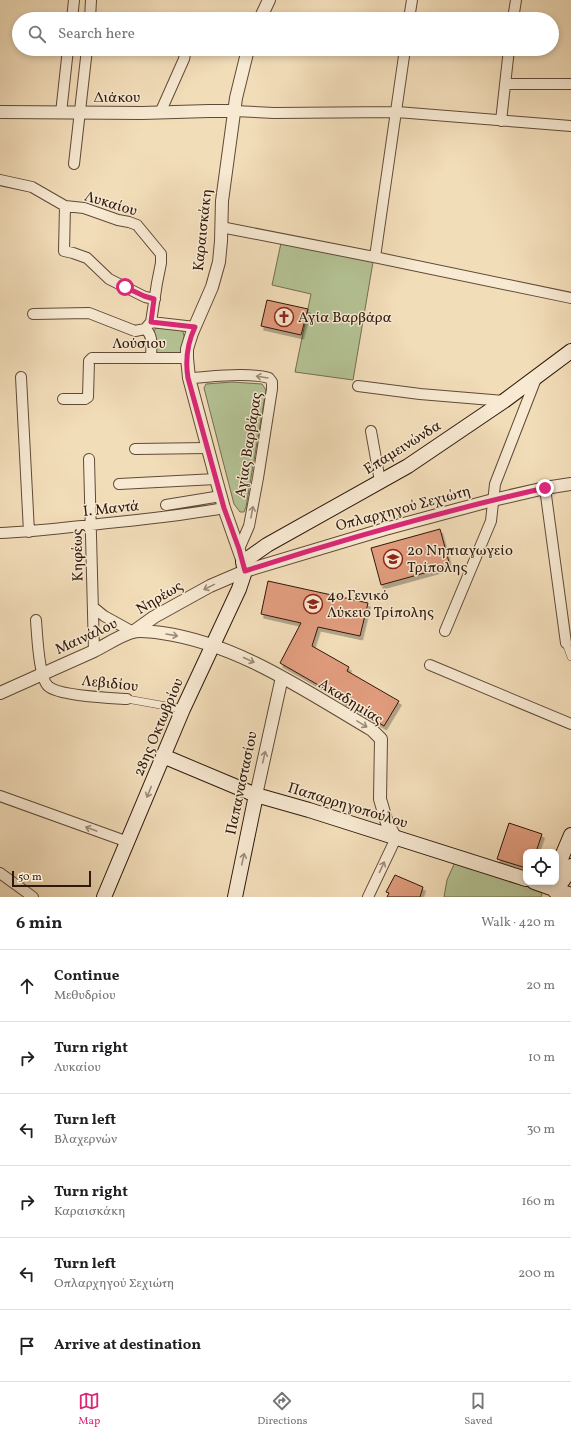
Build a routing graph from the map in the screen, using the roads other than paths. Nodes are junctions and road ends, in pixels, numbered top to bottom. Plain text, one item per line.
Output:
1 (74, 0) edge
2 (91, 0) edge
3 (269, 0) edge
4 (412, 0) edge
5 (516, 0) edge
6 (73, 12) edge
7 (90, 12) edge
8 (263, 12) edge
9 (410, 12) edge
10 (514, 12) edge
11 (67, 56) edge
12 (86, 56) edge
13 (185, 56) edge
14 (246, 56) edge
15 (404, 56) edge
16 (508, 56) edge
17 (505, 84) junction
18 (571, 84) edge
19 (234, 111) junction
20 (0, 112) edge
21 (397, 112) junction
22 (61, 113) junction
23 (80, 113) junction
24 (160, 113) junction
25 (501, 121) junction
26 (571, 126) edge
27 (74, 164) dead end
28 (0, 180) edge
29 (65, 206) junction
30 (221, 227) junction
31 (375, 257) junction
32 (571, 298) edge
33 (154, 299) junction
34 (33, 314) dead end
35 (148, 325) junction
36 (195, 327) junction
37 (571, 351) edge
38 (151, 358) junction
39 (187, 358) junction
40 (537, 376) junction
41 (21, 377) dead end
42 (188, 378) junction
43 (358, 386) dead end
44 (63, 399) dead end
45 (504, 401) junction
46 (371, 430) dead end
47 (208, 448) junction
48 (135, 449) dead end
49 (89, 459) dead end
50 (216, 479) junction
51 (380, 481) junction
52 (118, 484) dead end
53 (571, 484) edge
54 (545, 488) junction
55 (221, 496) junction
56 (493, 500) junction
57 (166, 505) dead end
58 (224, 508) junction
59 (91, 525) junction
60 (29, 532) junction
61 (0, 533) edge
62 (242, 560) junction
63 (93, 607) junction
64 (36, 620) dead end
65 (446, 631) dead end
66 (133, 632) junction
67 (566, 643) joint
68 (213, 646) junction
69 (94, 651) junction
70 (571, 657) edge
71 (430, 665) dead end
72 (43, 674) junction
73 (282, 677) junction
74 (0, 693) edge
75 (127, 699) joint
76 (183, 709) junction
77 (571, 724) edge
78 (163, 756) junction
79 (256, 795) junction
80 (0, 796) edge
81 (571, 835) edge
82 (396, 838) junction
83 (128, 842) junction
84 (571, 866) edge
85 (1, 877) edge
86 (523, 879) edge
87 (539, 885) edge
88 (554, 893) edge
89 (571, 896) edge
90 (33, 897) edge
91 (104, 897) edge
92 (235, 897) edge
93 (368, 897) edge

1 - 6 street
2 - 7 street
3 - 8 street
4 - 9 street
5 - 10 street
11 - 22 street
12 - 23 street
13 - 24 street
14 - 19 street, Καραισκάκη
15 - 21 street
16 - 17 street
17 - 18 street
17 - 25 street
19 - 21 street
19 - 24 street, Διάκου
19 - 30 street, Καραισκάκη
20 - 22 street, Διάκου
21 - 25 street
21 - 31 street
22 - 23 street, Διάκου
23 - 24 street, Διάκου
23 - 27 street
25 - 26 street
28 - 29 street, Λυκαίου
29 - 33 street
29 - 33 street, Λυκαίου
30 - 31 street
30 - 36 street, Καραισκάκη
31 - 32 street
33 - 35 street, Λυκαίου
34 - 35 street
35 - 36 street
35 - 38 street
36 - 39 street, Καραισκάκη
37 - 40 main road, Επαμεινώνδα
38 - 39 street, Λούσιου
38 - 44 street, Λούσιου
39 - 42 street, Καραισκάκη
40 - 45 main road, Επαμεινώνδα
40 - 56 street
41 - 60 street
42 - 47 street, Καραισκάκη
62 -> 42 street, Αγίας Βαρβάρας
43 - 45 street
45 - 51 main road, Επαμεινώνδα
46 - 51 street
47 - 48 street
47 - 50 street, Καραισκάκη
49 - 59 street, Κηφέως
50 - 52 street
50 - 55 street, Καραισκάκη
51 - 62 main road, Επαμεινώνδα
53 - 54 street, Οπλαρχηγού Σεχιώτη
54 - 56 street, Οπλαρχηγού Σεχιώτη
54 - 67 street
55 - 57 street
55 - 58 street, Καραισκάκη
56 - 62 street, Οπλαρχηγού Σεχιώτη
56 - 65 street
58 - 59 street, Ι. Μαντά
58 - 62 street, Καραισκάκη
59 - 60 street, Ι. Μαντά
59 - 63 street, Κηφέως
60 - 61 street, Ι. Μαντά
62 -> 66 street, Νηρέως
62 - 68 main road, 28ης Οκτωβρίου
63 - 66 street, Νηρέως
63 - 69 street, Κηφέως
64 - 72 street
66 -> 68 street, Μαινάλου
66 - 69 street, Μαινάλου
67 - 70 street
68 -> 73 street, Ακαδημίας
68 - 76 main road, 28ης Οκτωβρίου
69 - 72 street, Μαινάλου
71 - 77 street
72 - 74 street, Μαινάλου
72 - 75 street, Λεβιδίου
79 -> 73 street, Παπαναστασίου
73 -> 82 street, Ακαδημίας
75 - 76 street, Λεβιδίου
76 - 78 main road, 28ης Οκτωβρίου
78 - 79 main road, Παπαρρηγοπούλου
78 -> 83 main road, 28ης Οκτωβρίου
79 - 82 main road, Παπαρρηγοπούλου
92 -> 79 main road, Παπαναστασίου
83 -> 80 street
81 - 88 main road
82 - 86 main road, Παπαρρηγοπούλου
93 -> 82 street
83 - 91 main road, 28ης Οκτωβρίου
84 - 88 main road
85 - 90 street
87 - 88 main road
88 - 89 main road

